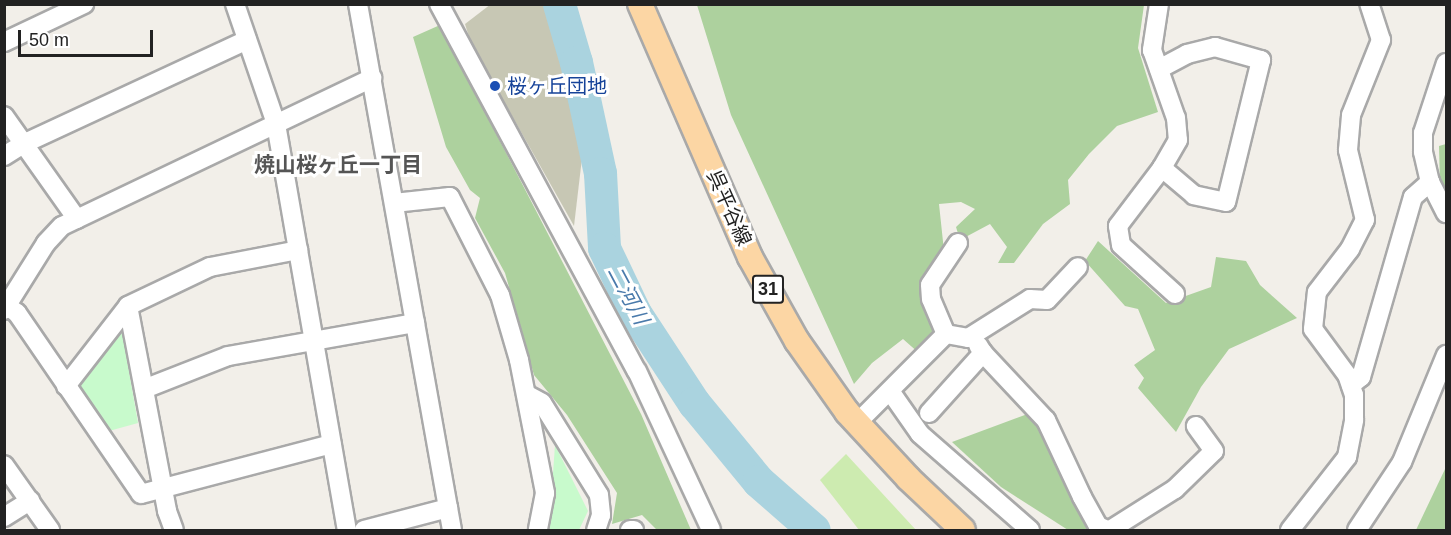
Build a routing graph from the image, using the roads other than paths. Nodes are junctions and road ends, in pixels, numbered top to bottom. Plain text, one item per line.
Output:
1 (84, 4) edge
2 (235, 4) edge
3 (358, 4) edge
4 (439, 4) edge
5 (640, 4) edge
6 (1159, 4) edge
7 (1369, 4) edge
8 (247, 40) junction
9 (4, 42) edge
10 (1446, 63) edge
11 (1159, 69) junction
12 (372, 78) junction
13 (4, 116) edge
14 (276, 124) junction
15 (23, 144) junction
16 (4, 156) edge
17 (1162, 168) junction
18 (1431, 182) junction
19 (394, 202) junction
20 (1446, 213) edge
21 (77, 219) junction
22 (958, 243) dead end
23 (298, 250) junction
24 (1078, 267) dead end
25 (1175, 294) dead end
26 (128, 306) junction
27 (6, 308) edge
28 (416, 322) junction
29 (946, 334) junction
30 (973, 335) junction
31 (314, 340) junction
32 (983, 353) junction
33 (1446, 355) edge
34 (1351, 385) junction
35 (66, 386) junction
36 (144, 389) junction
37 (890, 392) junction
38 (526, 394) junction
39 (929, 413) dead end
40 (857, 423) junction
41 (1196, 426) dead end
42 (332, 444) junction
43 (4, 465) edge
44 (163, 490) junction
45 (30, 501) junction
46 (448, 508) junction
47 (4, 517) edge
48 (1290, 530) edge
49 (50, 531) edge
50 (174, 531) edge
51 (347, 531) edge
52 (364, 531) edge
53 (452, 531) edge
54 (538, 531) edge
55 (596, 531) edge
56 (711, 531) edge
57 (963, 531) edge
58 (1030, 531) edge
59 (1108, 531) edge
60 (1357, 531) edge

1 - 9 street
2 - 8 street
3 - 12 street
4 - 56 street
5 - 40 main road, 呉平谷線 / 31
6 - 11 street
7 - 34 street
8 - 14 street
8 - 15 street
10 - 18 street
11 - 17 street
11 - 17 street
12 - 14 street
12 - 19 street
13 - 15 street
14 - 21 street
14 - 23 street
15 - 16 street
15 - 21 street
17 - 25 street
18 - 20 street
18 - 34 street
19 - 28 street
19 - 38 street
21 - 27 street
22 - 29 street
23 - 26 street
23 - 31 street
24 - 30 street
26 - 35 street
26 - 36 street
27 - 35 street
28 - 31 street
28 - 46 street
29 - 30 street
29 - 37 street
30 - 32 street
31 - 36 street
31 - 42 street
32 - 39 street
32 - 59 street
33 - 60 street
34 - 48 street
35 - 44 street
36 - 44 street
37 - 40 street
37 - 58 street
38 - 54 street
38 - 55 street
40 - 57 main road, 呉平谷線 / 31
41 - 59 street
42 - 44 street
42 - 51 street
43 - 45 street
44 - 50 street
45 - 47 street
45 - 49 street
46 - 52 street
46 - 53 street

